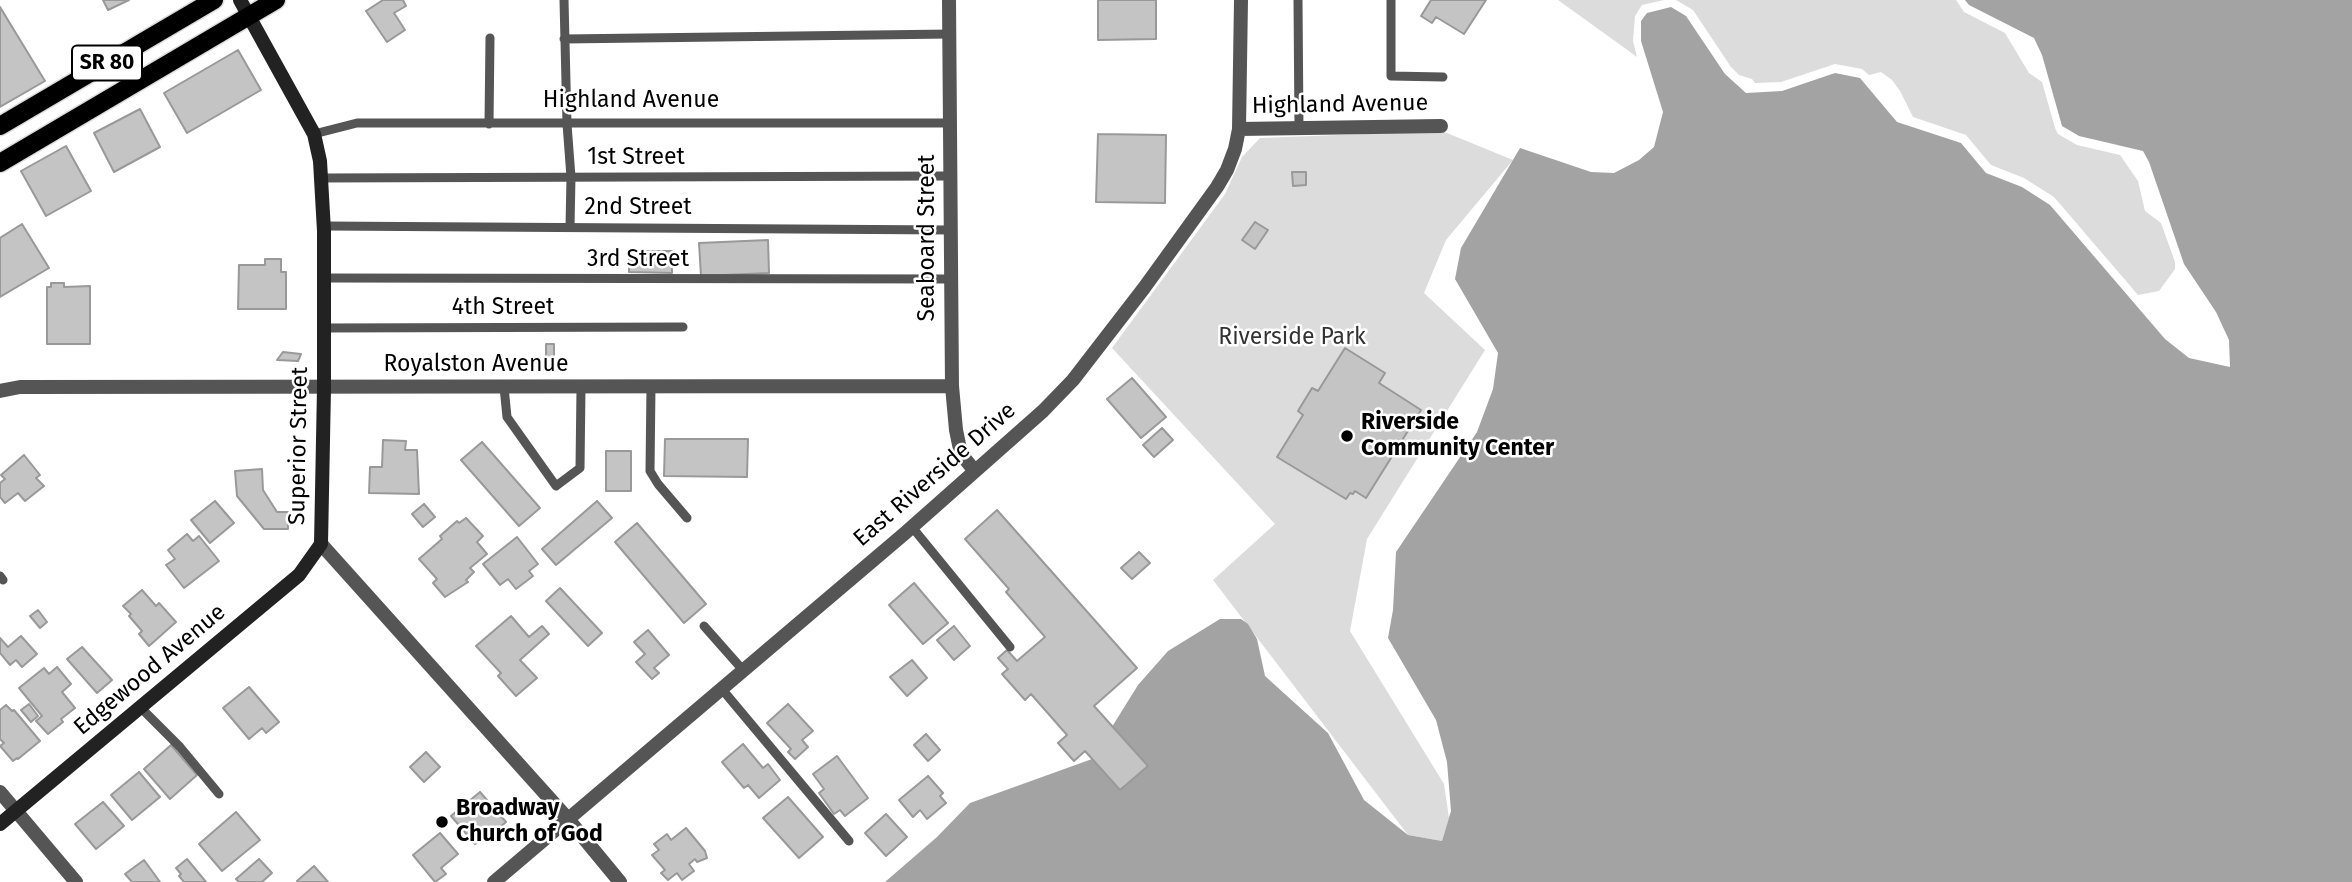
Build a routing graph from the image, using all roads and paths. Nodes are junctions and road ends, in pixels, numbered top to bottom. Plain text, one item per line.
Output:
1 (214, 0) edge
2 (276, 0) edge
3 (564, 0) edge
4 (950, 0) edge
5 (1241, 0) edge
6 (1298, 0) edge
7 (1391, 0) edge
8 (245, 8) edge
9 (950, 34) junction
10 (490, 38) dead end
11 (564, 39) junction
12 (1443, 77) dead end
13 (950, 123) junction
14 (489, 124) junction
15 (567, 124) junction
16 (1441, 126) dead end
17 (0, 127) edge
18 (1299, 128) junction
19 (1239, 129) junction
20 (314, 134) junction
21 (0, 163) edge
22 (951, 176) junction
23 (571, 177) junction
24 (322, 178) junction
25 (324, 226) junction
26 (570, 227) junction
27 (951, 230) junction
28 (324, 278) junction
29 (952, 279) junction
30 (683, 327) dead end
31 (323, 328) junction
32 (651, 386) junction
33 (952, 386) junction
34 (504, 387) junction
35 (324, 388) junction
36 (581, 388) junction
37 (0, 391) edge
38 (974, 470) junction
39 (687, 518) dead end
40 (912, 527) junction
41 (321, 544) junction
42 (704, 626) dead end
43 (1010, 647) dead end
44 (742, 669) junction
45 (721, 688) junction
46 (141, 708) junction
47 (0, 792) edge
48 (219, 794) dead end
49 (16, 810) junction
50 (568, 819) junction
51 (0, 824) edge
52 (849, 841) dead end
53 (76, 882) edge
54 (494, 882) edge
55 (620, 882) edge

1 - 17 main road, SR 80
2 - 8 main road, SR 80
3 - 11 lane
4 - 9 street, Seaboard Street
5 - 19 street, East Riverside Drive
6 - 18 lane
7 - 12 lane
8 - 20 street, Superior Street
8 - 21 main road, SR 80
9 - 11 lane
9 - 13 street, Seaboard Street
10 - 14 lane
11 - 15 lane
13 - 15 lane, Highland Avenue
13 - 22 street, Seaboard Street
14 - 15 lane, Highland Avenue
14 - 20 lane, Highland Avenue
15 - 23 lane
16 - 18 street, Highland Avenue
18 - 19 street, Highland Avenue
19 - 38 street, East Riverside Drive
20 - 24 street, Superior Street
22 - 23 lane, 1st Street
22 - 27 street, Seaboard Street
23 - 24 lane, 1st Street
23 - 26 lane
24 - 25 street, Superior Street
25 - 26 lane, 2nd Street
25 - 28 street, Superior Street
26 - 27 lane, 2nd Street
27 - 29 street, Seaboard Street
28 - 29 lane, 3rd Street
28 - 31 street, Superior Street
29 - 33 street, Seaboard Street
30 - 31 lane, 4th Street
31 - 35 street, Superior Street
32 - 33 street, Royalston Avenue
32 - 36 street, Royalston Avenue
32 - 39 lane
33 - 38 street, Seaboard Street
34 - 35 street, Royalston Avenue
34 - 36 street, Royalston Avenue
34 - 36 lane
35 - 37 street, Royalston Avenue
35 - 41 street, Superior Street
38 - 40 street, East Riverside Drive
40 - 43 lane
40 - 44 street, East Riverside Drive
41 - 46 street, Edgewood Avenue
41 - 50 street, Superior Street
42 - 44 lane
44 - 45 street, East Riverside Drive
45 - 50 street, East Riverside Drive
45 - 52 lane
46 - 48 lane
46 - 49 street, Edgewood Avenue
47 - 49 street
49 - 51 street, Edgewood Avenue
49 - 53 street
50 - 54 street, East Riverside Drive
50 - 55 street, Superior Street

